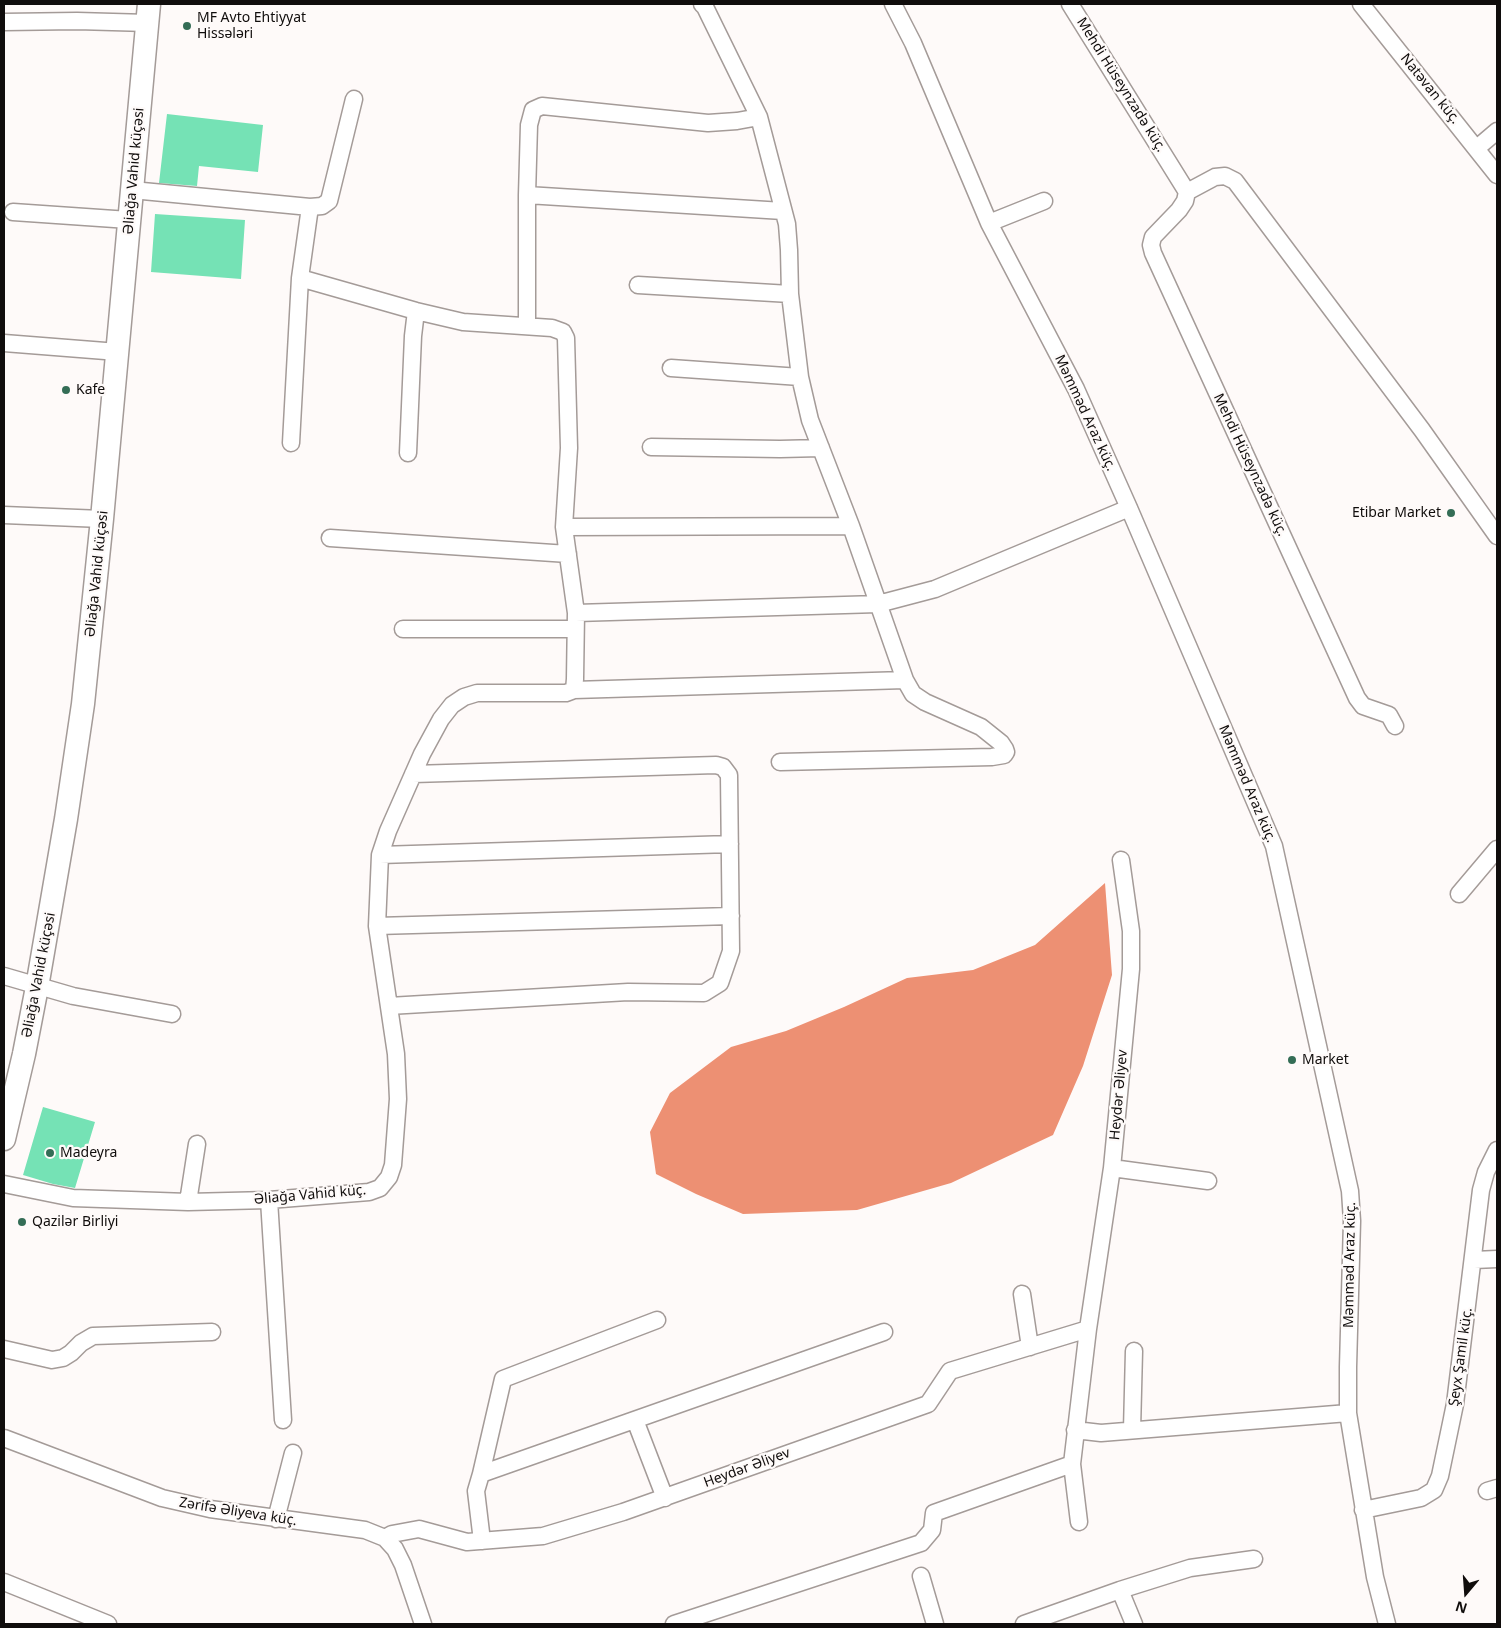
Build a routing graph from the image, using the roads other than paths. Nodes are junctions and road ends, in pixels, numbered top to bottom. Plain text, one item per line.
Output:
1 (702, 4) edge
2 (893, 4) edge
3 (1070, 4) edge
4 (1362, 4) edge
5 (148, 14) edge
6 (4, 22) edge
7 (354, 99) dead end
8 (759, 117) junction
9 (1497, 131) edge
10 (1477, 148) junction
11 (1497, 175) edge
12 (132, 190) junction
13 (1187, 192) junction
14 (527, 195) junction
15 (1044, 201) dead end
16 (310, 207) junction
17 (784, 211) junction
18 (13, 212) dead end
19 (129, 220) junction
20 (989, 223) junction
21 (300, 278) junction
22 (638, 284) dead end
23 (790, 294) junction
24 (416, 311) junction
25 (527, 326) junction
26 (4, 343) edge
27 (118, 352) junction
28 (671, 368) dead end
29 (800, 377) junction
30 (291, 442) dead end
31 (652, 446) dead end
32 (821, 448) junction
33 (408, 453) dead end
34 (1130, 508) junction
35 (4, 514) edge
36 (102, 519) junction
37 (851, 526) junction
38 (564, 527) junction
39 (1497, 536) edge
40 (330, 538) dead end
41 (568, 554) junction
42 (878, 604) junction
43 (576, 613) junction
44 (402, 629) dead end
45 (575, 629) junction
46 (905, 680) junction
47 (574, 690) junction
48 (1395, 726) dead end
49 (780, 762) dead end
50 (413, 774) junction
51 (730, 844) junction
52 (1497, 849) edge
53 (380, 855) junction
54 (1121, 860) dead end
55 (1459, 894) dead end
56 (731, 916) junction
57 (377, 926) junction
58 (4, 976) edge
59 (37, 987) junction
60 (389, 1006) junction
61 (172, 1014) dead end
62 (4, 1139) edge
63 (197, 1144) dead end
64 (1497, 1150) edge
65 (1112, 1168) junction
66 (1208, 1180) dead end
67 (4, 1184) edge
68 (269, 1200) junction
69 (188, 1202) junction
70 (1497, 1259) edge
71 (1474, 1260) junction
72 (1022, 1294) dead end
73 (657, 1320) dead end
74 (1088, 1329) junction
75 (212, 1332) dead end
76 (884, 1332) dead end
77 (1030, 1347) junction
78 (4, 1349) edge
79 (1134, 1351) dead end
80 (1348, 1412) junction
81 (283, 1420) dead end
82 (635, 1420) junction
83 (1075, 1430) junction
84 (1132, 1430) junction
85 (4, 1438) edge
86 (293, 1453) dead end
87 (1072, 1464) junction
88 (481, 1474) junction
89 (665, 1498) junction
90 (1363, 1510) junction
91 (276, 1519) junction
92 (1079, 1522) dead end
93 (386, 1538) junction
94 (482, 1541) junction
95 (1254, 1559) dead end
96 (920, 1576) dead end
97 (4, 1582) edge
98 (1120, 1590) junction
99 (108, 1624) edge
100 (423, 1624) edge
101 (674, 1624) edge
102 (935, 1624) edge
103 (1024, 1624) edge
104 (1134, 1624) edge
105 (1387, 1624) edge

1 - 8 street
2 - 20 street, Məmməd Araz küç.
3 - 13 street, Mehdi Hüseynzadə küç.
4 - 10 street, Natəvan küç.
5 - 6 street
5 - 12 main road, Əliağa Vahid küçəsi
7 - 16 street
8 - 14 street
8 - 17 street
9 - 10 street
10 - 11 street, Natəvan küç.
12 - 16 street
12 - 19 main road, Əliağa Vahid küçəsi
13 - 39 street
13 - 48 street, Mehdi Hüseynzadə küç.
14 - 17 street
14 - 25 street
15 - 20 street
16 - 21 street
17 - 23 street
18 - 19 street
19 - 27 main road, Əliağa Vahid küçəsi
20 - 34 street, Məmməd Araz küç.
21 - 24 street
21 - 30 street
22 - 23 street
23 - 29 street
24 - 25 street
24 - 33 street
25 - 38 street
26 - 27 street
27 - 36 main road, Əliağa Vahid küçəsi
28 - 29 street
29 - 32 street
31 - 32 street
32 - 37 street
34 - 42 street
34 - 80 street, Məmməd Araz küç.
35 - 36 street
36 - 59 main road, Əliağa Vahid küçəsi
37 - 38 street
37 - 42 street
38 - 41 street
40 - 41 street
41 - 43 street
42 - 43 street
42 - 46 street
43 - 45 street
44 - 45 street
45 - 47 street
46 - 47 street, Əliağa Vahid küç.
46 - 49 street
47 - 50 street, Əliağa Vahid küç.
50 - 51 street
50 - 53 street, Əliağa Vahid küç.
51 - 53 street
51 - 56 street
52 - 55 street
53 - 57 street, Əliağa Vahid küç.
54 - 65 street, Heydər Əliyev
56 - 57 street
56 - 60 street
57 - 60 street, Əliağa Vahid küç.
58 - 59 street
59 - 61 street
59 - 62 main road, Əliağa Vahid küçəsi
60 - 68 street, Əliağa Vahid küç.
63 - 69 street
64 - 71 street, Şeyx Şamil küç.
65 - 66 street
65 - 74 street, Heydər Əliyev
67 - 69 street, Əliağa Vahid küç.
68 - 69 street, Əliağa Vahid küç.
68 - 81 street
70 - 71 street
71 - 90 street, Şeyx Şamil küç.
72 - 77 street
73 - 88 street
74 - 77 street, Heydər Əliyev
74 - 83 street, Heydər Əliyev
75 - 78 street
76 - 82 street
77 - 89 street, Heydər Əliyev
79 - 84 street
80 - 84 street
80 - 90 street, Məmməd Araz küç.
82 - 88 street
82 - 89 street
83 - 84 street
83 - 87 street, Heydər Əliyev
85 - 91 street, Zərifə Əliyeva küç.
86 - 91 street
87 - 92 street, Heydər Əliyev
87 - 101 street
88 - 94 street
89 - 94 street, Heydər Əliyev
90 - 105 street, Məmməd Araz küç.
91 - 93 street, Zərifə Əliyeva küç.
93 - 94 street, Heydər Əliyev
93 - 100 street
95 - 98 street
96 - 102 street
97 - 99 street
98 - 103 street
98 - 104 street

